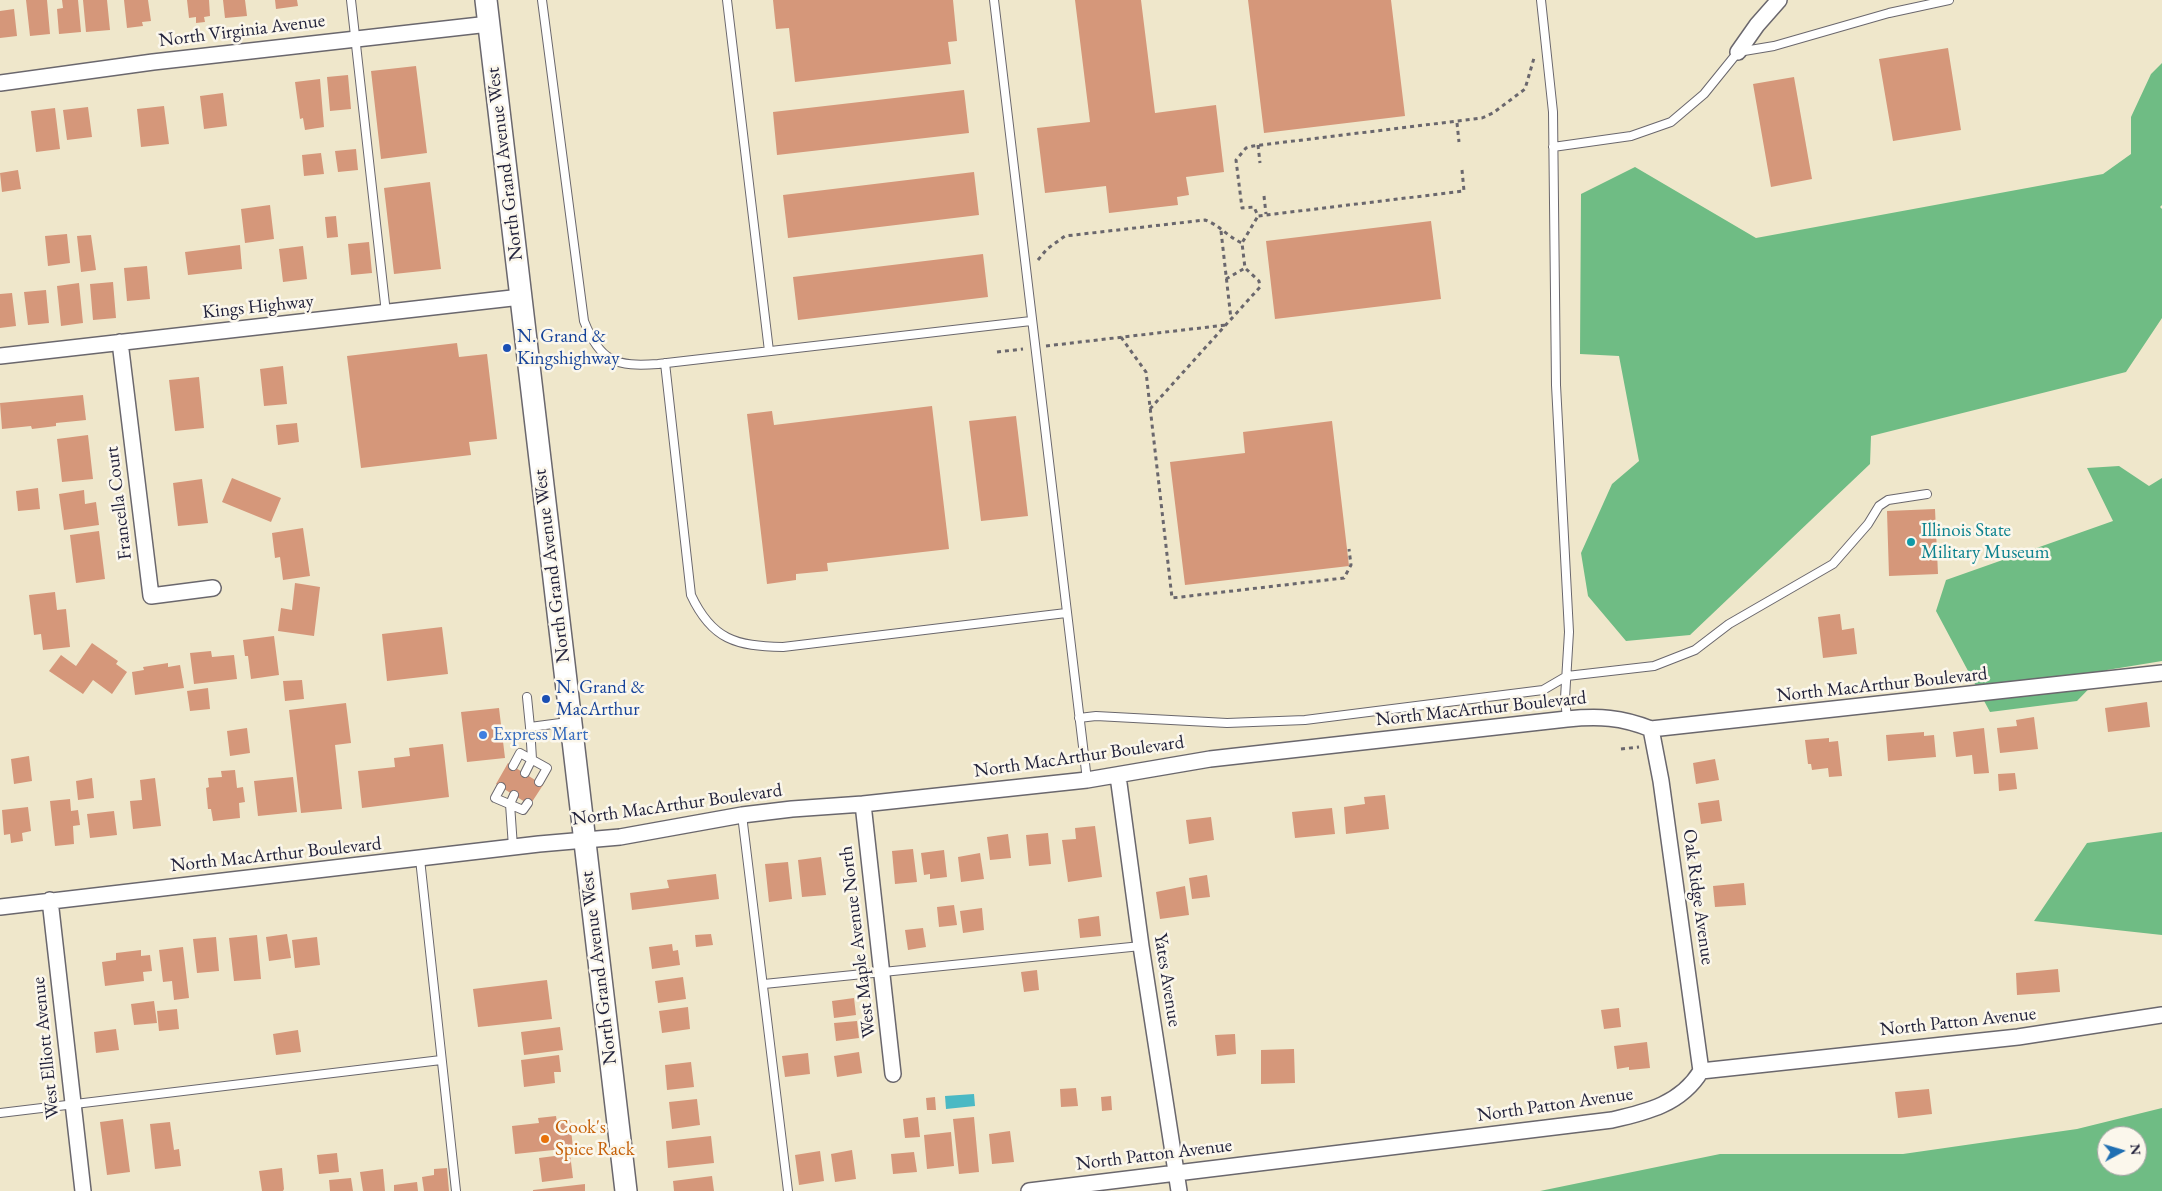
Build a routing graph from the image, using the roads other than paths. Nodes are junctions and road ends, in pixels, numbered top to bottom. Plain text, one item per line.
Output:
1 (351, 0) edge
2 (486, 0) edge
3 (542, 0) edge
4 (727, 0) edge
5 (994, 0) edge
6 (1541, 0) edge
7 (1779, 0) edge
8 (1949, 0) edge
9 (489, 24) junction
10 (355, 38) junction
11 (1738, 52) junction
12 (0, 83) edge
13 (1553, 147) junction
14 (521, 297) junction
15 (386, 313) junction
16 (1031, 321) junction
17 (120, 342) junction
18 (769, 351) junction
19 (0, 356) edge
20 (664, 363) junction
21 (1927, 494) dead end
22 (213, 588) dead end
23 (1066, 613) junction
24 (2162, 673) edge
25 (1567, 676) junction
26 (527, 697) dead end
27 (1079, 718) junction
28 (1567, 719) junction
29 (570, 722) junction
30 (530, 727) junction
31 (1651, 730) junction
32 (532, 759) junction
33 (512, 766) dead end
34 (525, 773) dead end
35 (1118, 776) junction
36 (1087, 780) junction
37 (539, 782) dead end
38 (501, 787) dead end
39 (514, 795) dead end
40 (528, 803) dead end
41 (510, 804) junction
42 (863, 804) junction
43 (742, 815) junction
44 (584, 840) junction
45 (513, 847) junction
46 (420, 859) junction
47 (50, 900) junction
48 (0, 906) edge
49 (1141, 946) junction
50 (882, 972) junction
51 (764, 984) junction
52 (2162, 1015) edge
53 (441, 1060) junction
54 (1701, 1071) junction
55 (894, 1074) dead end
56 (72, 1104) junction
57 (0, 1113) edge
58 (1176, 1173) junction
59 (83, 1191) edge
60 (456, 1191) edge
61 (626, 1191) edge
62 (788, 1191) edge
63 (1029, 1191) edge
64 (1179, 1191) edge

1 - 10 lane
2 - 9 main road, North Grand Avenue West
3 - 20 lane
4 - 18 lane
5 - 16 lane
6 - 13 lane
7 - 11 street
8 - 11 lane
9 - 10 street, North Virginia Avenue
9 - 14 main road, North Grand Avenue West
10 - 12 street, North Virginia Avenue
10 - 15 lane
11 - 13 lane
13 - 25 lane
14 - 15 street, Kings Highway
14 - 29 main road, North Grand Avenue West
15 - 17 street, Kings Highway
16 - 18 lane
16 - 23 lane
17 - 19 street, Kings Highway
17 - 22 street, Francella Court
18 - 20 lane
20 - 23 lane
21 - 25 lane
23 - 27 lane
24 - 31 street, North MacArthur Boulevard
25 - 27 lane
25 - 28 lane
26 - 30 lane
27 - 36 lane
28 - 31 street, North MacArthur Boulevard
28 - 35 street, North MacArthur Boulevard
29 - 30 lane
29 - 44 main road, North Grand Avenue West
30 - 32 lane
31 - 54 street, Oak Ridge Avenue
32 - 33 lane
32 - 34 lane
32 - 37 lane
35 - 36 street, North MacArthur Boulevard
35 - 49 street, Yates Avenue
36 - 42 street, North MacArthur Boulevard
38 - 41 lane
39 - 41 lane
40 - 41 lane
41 - 45 lane
42 - 43 street, North MacArthur Boulevard
42 - 50 street, West Maple Avenue North
43 - 44 street, North MacArthur Boulevard
43 - 51 lane
44 - 45 street, North MacArthur Boulevard
44 - 61 main road, North Grand Avenue West
45 - 46 street, North MacArthur Boulevard
46 - 47 street, North MacArthur Boulevard
46 - 53 lane
47 - 48 street, North MacArthur Boulevard
47 - 56 street, West Elliott Avenue
49 - 50 lane
49 - 58 street, Yates Avenue
50 - 51 lane
50 - 55 street, West Maple Avenue North
51 - 62 lane
52 - 54 street, North Patton Avenue
53 - 56 lane
53 - 60 lane
54 - 58 street, North Patton Avenue
56 - 57 lane
56 - 59 street, West Elliott Avenue
58 - 63 street, North Patton Avenue
58 - 64 street, Yates Avenue

